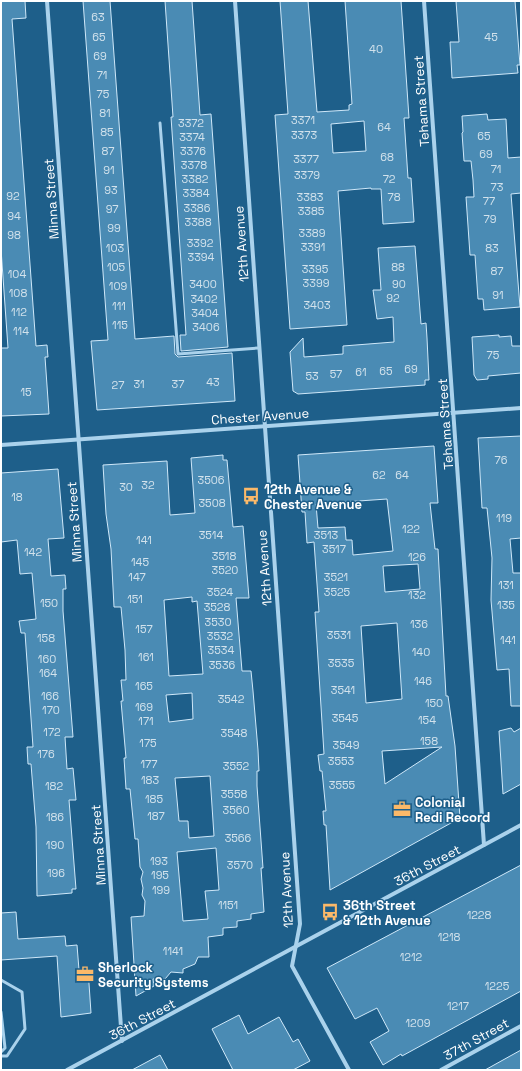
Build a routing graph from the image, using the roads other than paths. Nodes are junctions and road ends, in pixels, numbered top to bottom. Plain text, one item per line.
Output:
1 (48, 1) edge
2 (235, 1) edge
3 (424, 1) edge
4 (160, 123) dead end
5 (258, 348) junction
6 (521, 408) edge
7 (454, 413) junction
8 (264, 426) junction
9 (78, 440) junction
10 (1, 445) edge
11 (521, 825) edge
12 (484, 845) junction
13 (297, 946) junction
14 (1, 980) edge
15 (1, 1012) edge
16 (521, 1026) edge
17 (122, 1041) junction
18 (1, 1052) edge
19 (1, 1056) edge
20 (67, 1070) edge
21 (349, 1070) edge
22 (441, 1070) edge

1 - 9 street, Minna Street
2 - 5 street, 12th Avenue
3 - 7 street, Tehama Street
4 - 5 lane
5 - 8 street, 12th Avenue
6 - 7 street, Chester Avenue
7 - 8 street, Chester Avenue
7 - 12 street, Tehama Street
8 - 9 street, Chester Avenue
8 - 13 street, 12th Avenue
9 - 10 street, Chester Avenue
9 - 17 street, Minna Street
11 - 12 street, 36th Street
12 - 13 street, 36th Street
13 - 17 street, 36th Street
13 - 21 street, 12th Avenue
14 - 19 lane
15 - 18 lane
16 - 22 street, 37th Street
17 - 20 street, 36th Street

